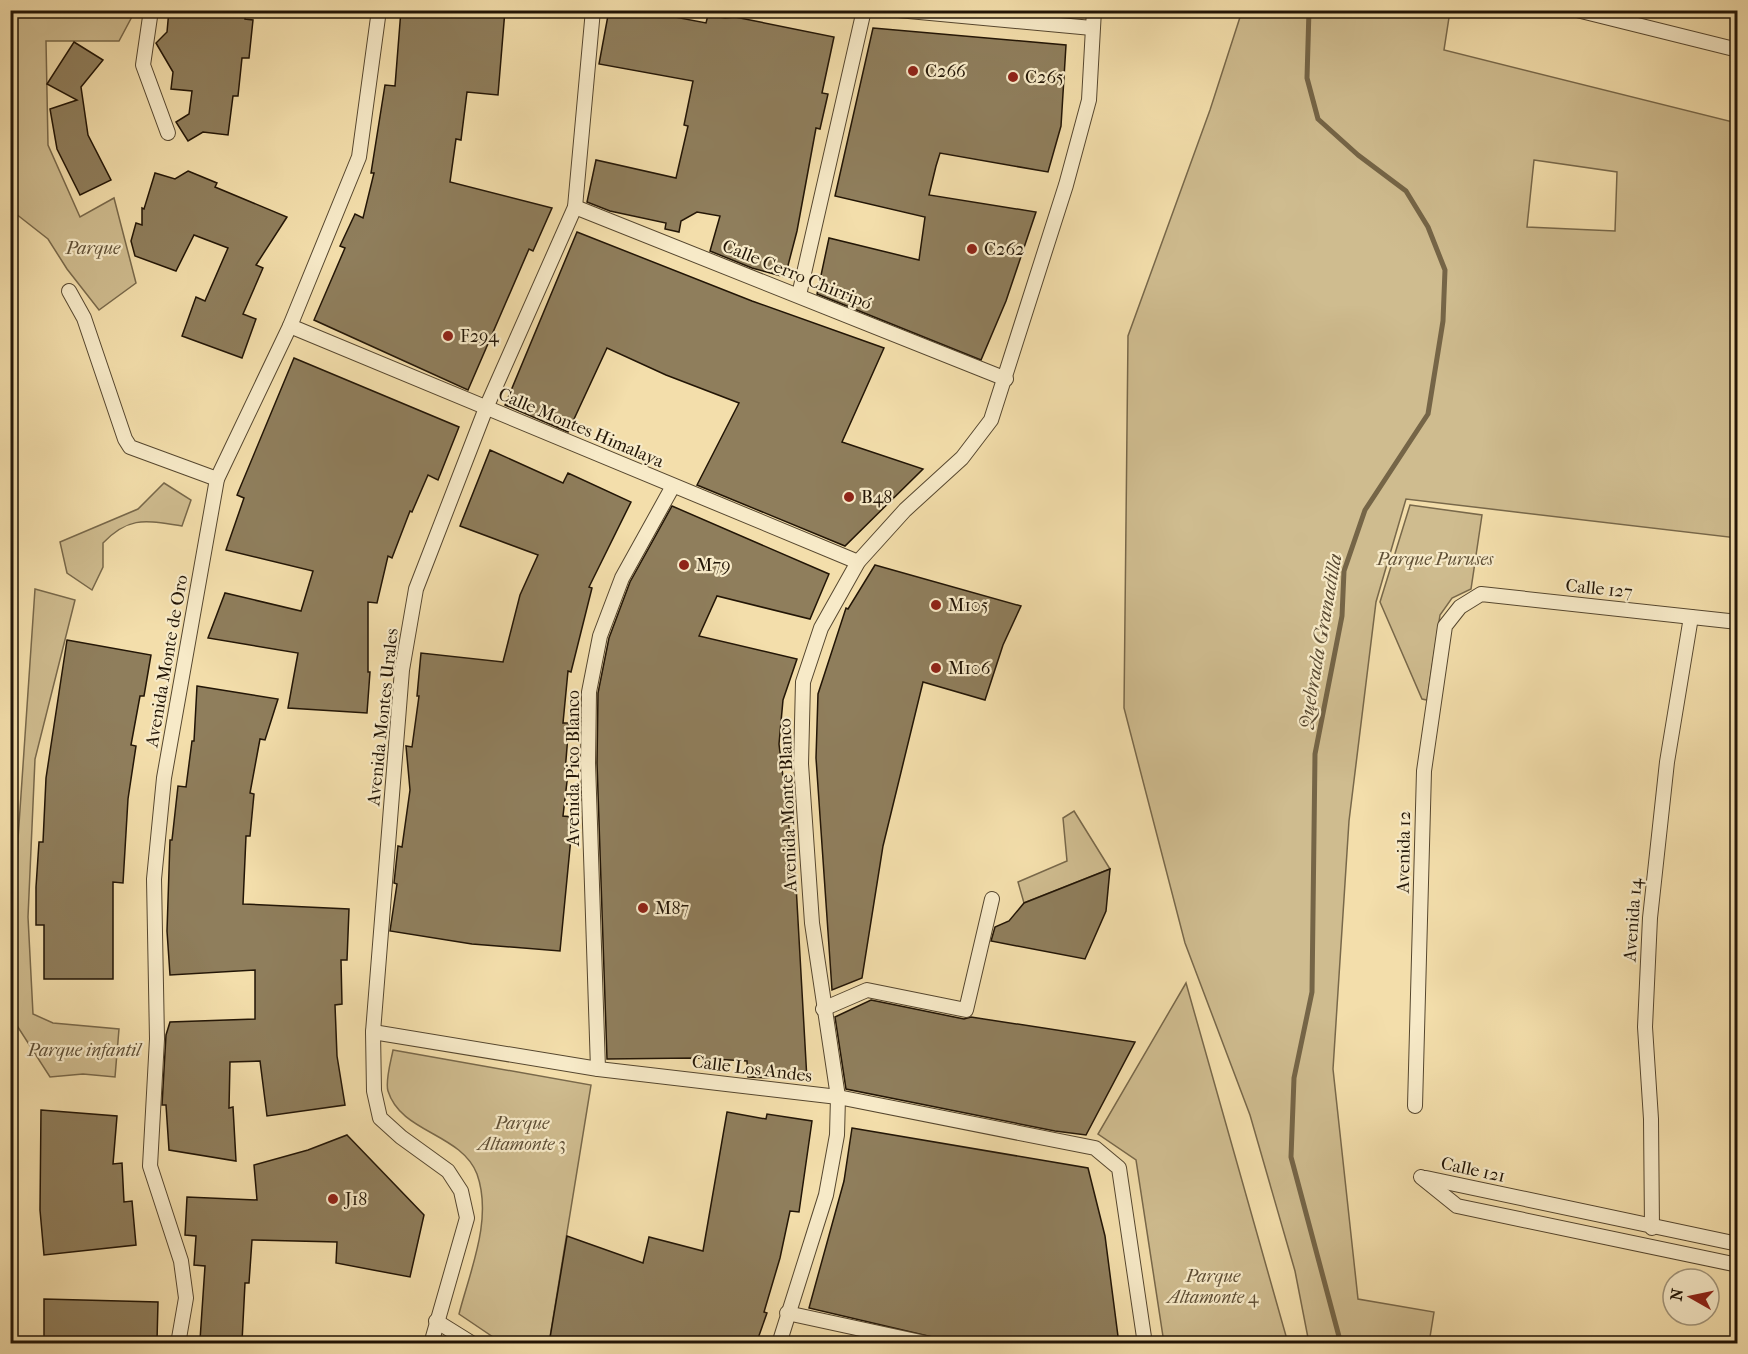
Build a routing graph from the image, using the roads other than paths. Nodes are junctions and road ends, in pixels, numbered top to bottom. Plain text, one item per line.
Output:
1 (151, 10) edge
2 (379, 10) edge
3 (593, 10) edge
4 (864, 10) edge
5 (898, 10) edge
6 (1094, 10) edge
7 (1577, 10) edge
8 (1092, 28) junction
9 (1737, 50) edge
10 (168, 133) dead end
11 (575, 207) junction
12 (69, 291) dead end
13 (799, 295) junction
14 (290, 326) junction
15 (1006, 379) junction
16 (486, 408) junction
17 (217, 479) junction
18 (673, 486) junction
19 (858, 562) junction
20 (1460, 607) joint
21 (1691, 616) junction
22 (1737, 622) edge
23 (992, 899) dead end
24 (824, 1009) junction
25 (373, 1032) junction
26 (598, 1069) junction
27 (838, 1097) junction
28 (1415, 1106) dead end
29 (1652, 1228) junction
30 (1737, 1244) edge
31 (1737, 1265) edge
32 (787, 1313) junction
33 (436, 1321) junction
34 (178, 1344) edge
35 (430, 1344) edge
36 (473, 1344) edge
37 (779, 1344) edge
38 (930, 1344) edge
39 (1145, 1344) edge

1 - 10 street
2 - 14 street, Avenida Monte de Oro
3 - 11 street, Avenida Montes Urales
4 - 13 street
5 - 8 street
6 - 8 street, Avenida Monte Blanco
7 - 9 street
8 - 15 street, Avenida Monte Blanco
11 - 13 street, Calle Cerro Chirripó
11 - 16 street, Avenida Montes Urales
12 - 17 street
13 - 15 street, Calle Cerro Chirripó
14 - 16 street, Calle Montes Himalaya
14 - 17 street, Avenida Monte de Oro
15 - 19 street, Avenida Monte Blanco
16 - 18 street, Calle Montes Himalaya
16 - 25 street, Avenida Montes Urales
17 - 34 street, Avenida Monte de Oro
18 - 19 street, Calle Montes Himalaya
18 - 26 street, Avenida Pico Blanco
19 - 24 street, Avenida Monte Blanco
20 - 21 street, Calle 127
20 - 28 street, Avenida 12
21 - 22 street, Calle 127
21 - 29 street, Avenida 14
23 - 24 street
24 - 27 street, Avenida Monte Blanco
25 - 26 street, Calle Los Andes
25 - 33 street, Avenida Montes Urales
26 - 27 street, Calle Los Andes
27 - 32 street, Avenida Monte Blanco
27 - 39 street, Calle Los Andes
29 - 30 street, Calle 121
29 - 31 street, Calle 121
32 - 37 street, Avenida Monte Blanco
32 - 38 street
33 - 35 street, Avenida Montes Urales
33 - 36 street

